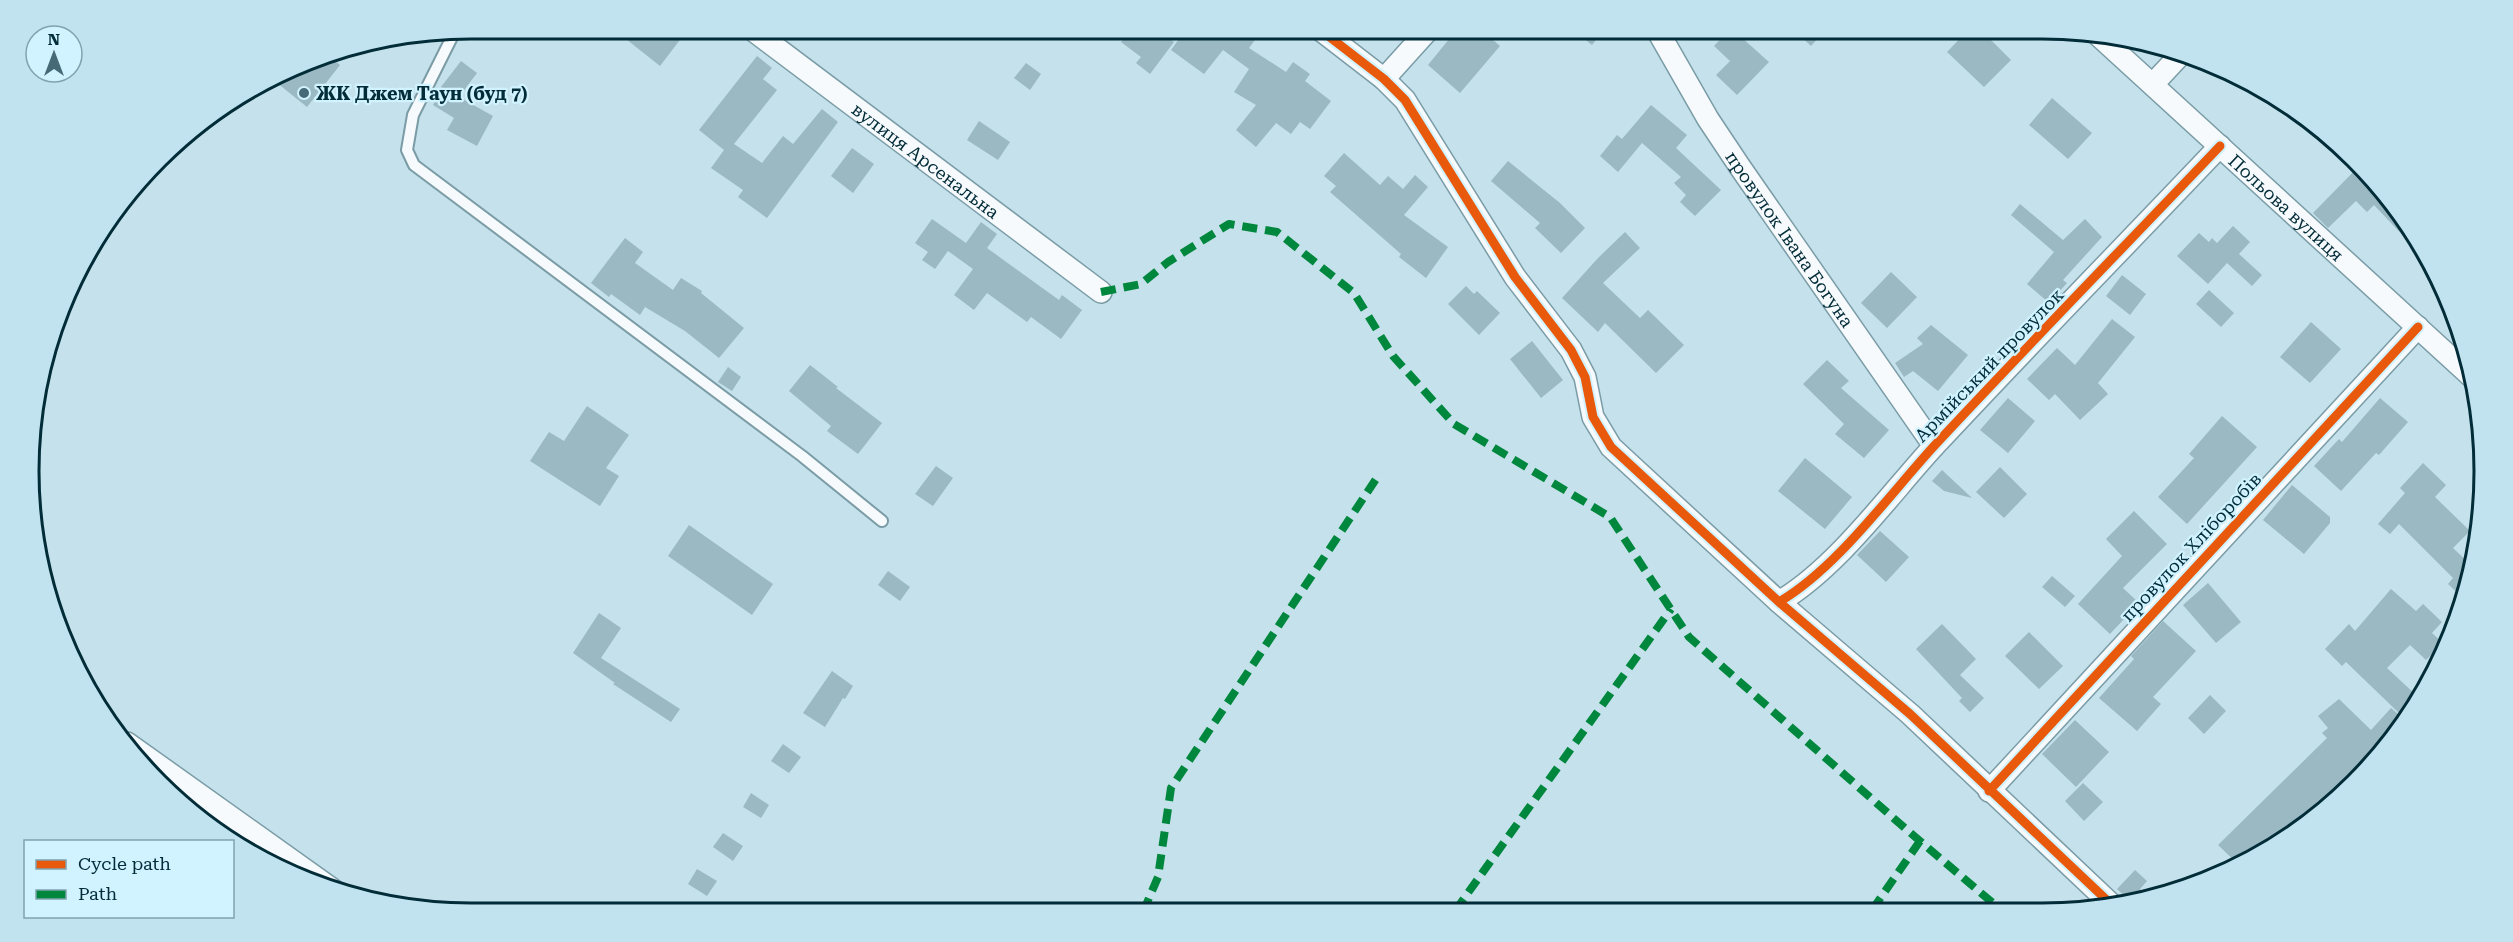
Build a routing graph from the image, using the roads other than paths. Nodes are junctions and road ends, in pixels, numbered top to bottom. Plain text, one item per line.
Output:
1 (765, 39) edge
2 (1332, 39) edge
3 (1420, 39) edge
4 (1662, 39) edge
5 (451, 40) edge
6 (2108, 44) edge
7 (2175, 60) edge
8 (1384, 79) junction
9 (2152, 84) junction
10 (2220, 146) junction
11 (1101, 292) dead end
12 (2418, 327) junction
13 (2461, 367) edge
14 (1934, 446) junction
15 (882, 521) dead end
16 (1779, 602) junction
17 (148, 758) edge
18 (1989, 791) junction
19 (304, 869) edge
20 (2104, 898) edge

1 - 11 street, вулиця Арсенальна
2 - 8 street
3 - 8 street
4 - 14 street, провулок Івана Богуна
5 - 15 lane
6 - 9 street, Польова вулиця
7 - 9 street
8 - 16 street
9 - 10 street, Польова вулиця
10 - 12 street, Польова вулиця
10 - 14 street, Армійський провулок
12 - 13 street, Польова вулиця
12 - 18 street, провулок Хліборобів
14 - 16 street, Армійський провулок
16 - 18 street
17 - 19 street
18 - 20 street

